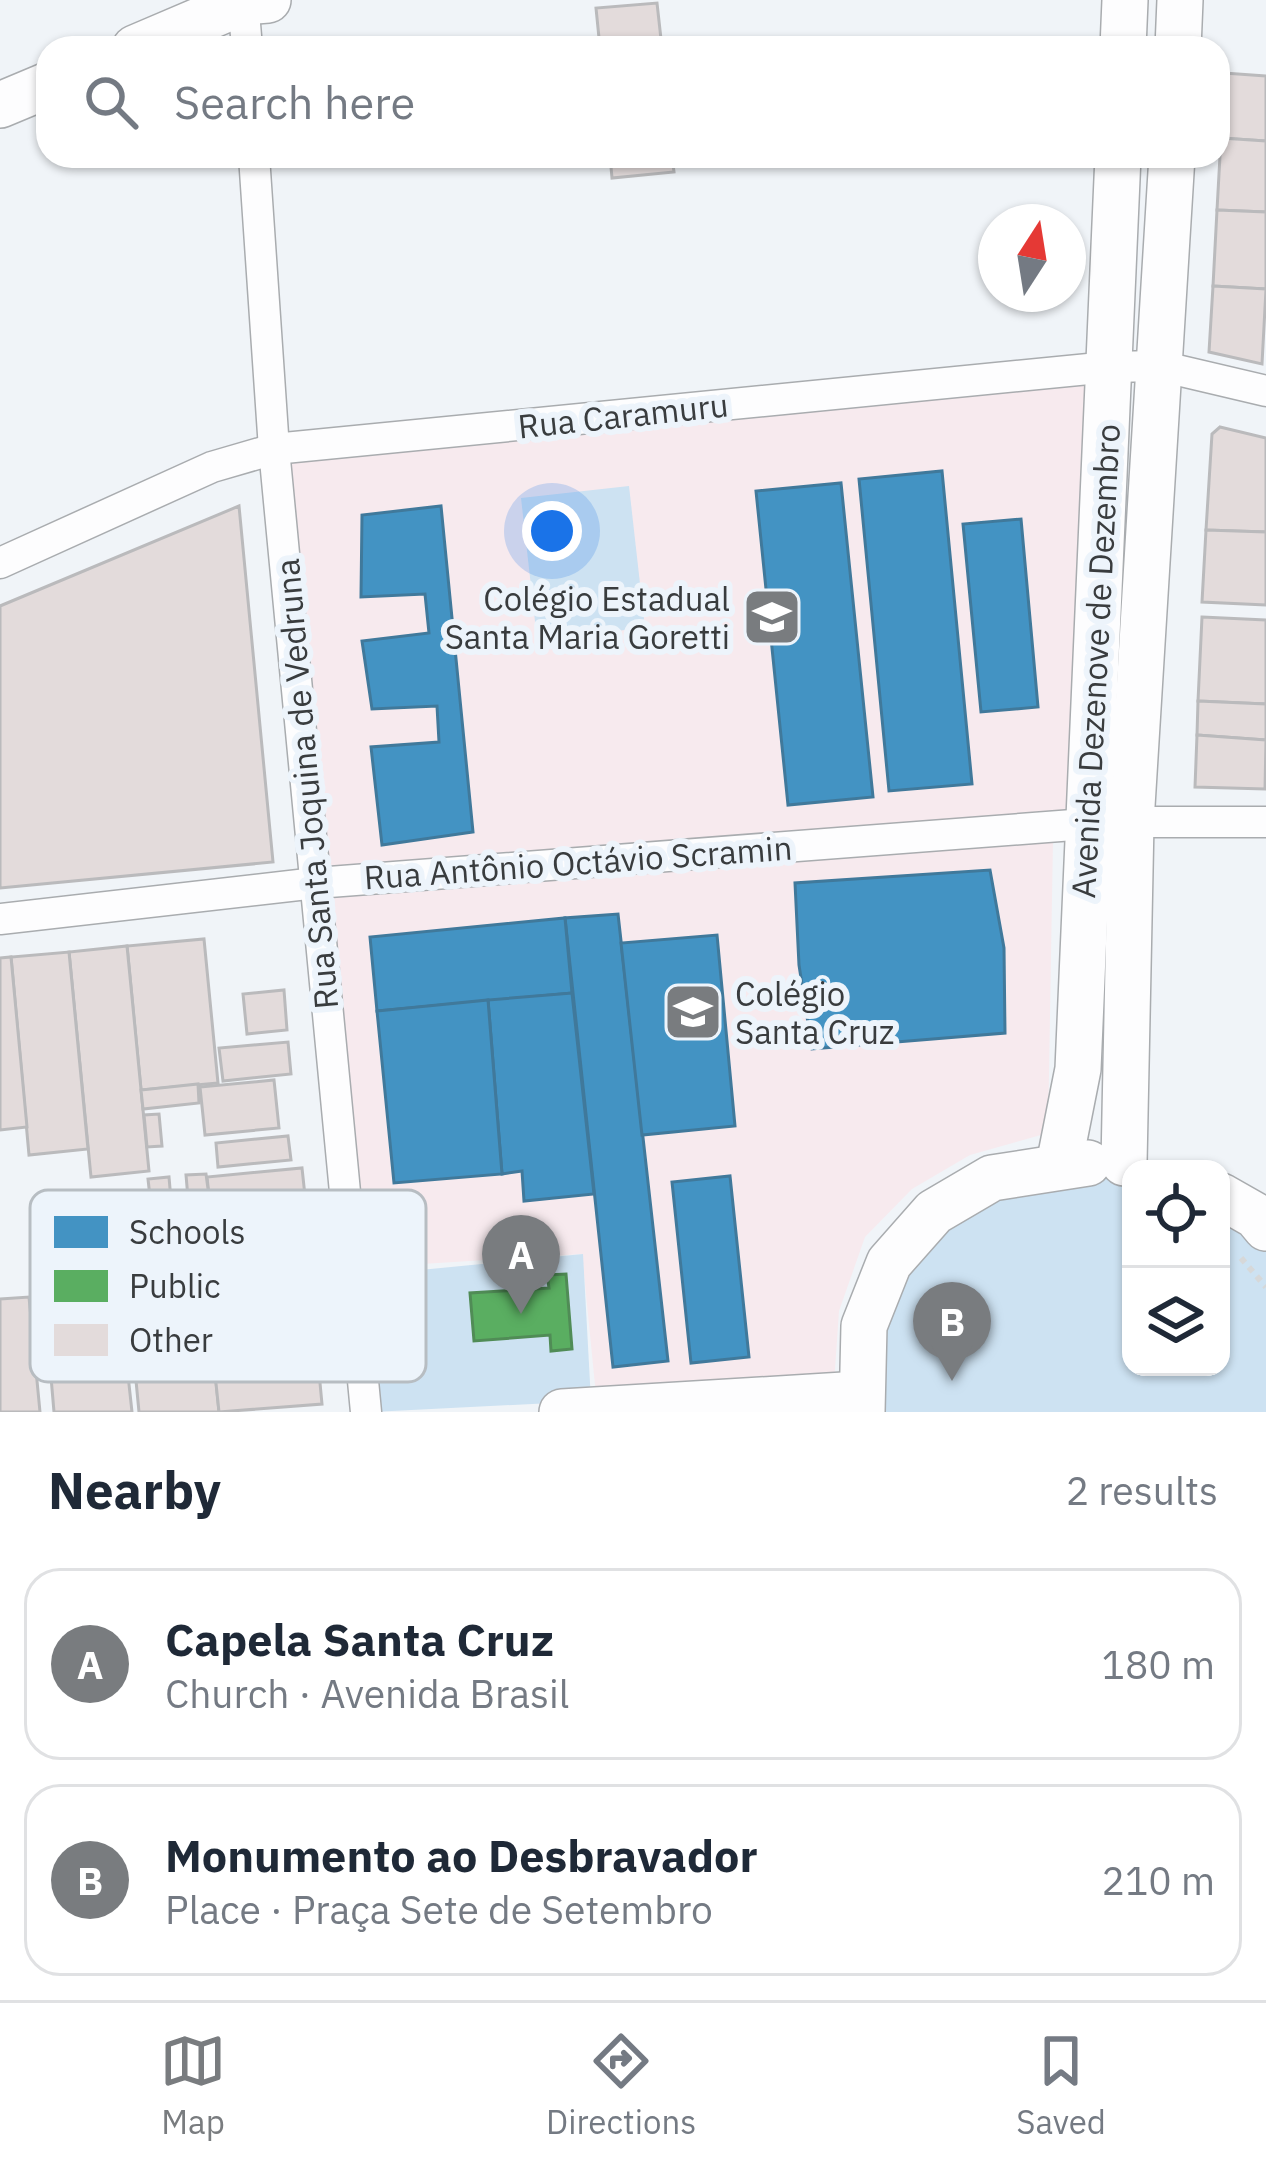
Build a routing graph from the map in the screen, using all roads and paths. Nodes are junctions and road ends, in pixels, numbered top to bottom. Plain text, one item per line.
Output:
1 (1125, 0) edge
2 (1180, 0) edge
3 (252, 1) edge
4 (165, 36) edge
5 (248, 36) edge
6 (1124, 36) edge
7 (1178, 36) edge
8 (36, 90) edge
9 (0, 105) edge
10 (255, 168) edge
11 (1117, 168) edge
12 (1171, 168) edge
13 (1160, 366) junction
14 (1109, 367) junction
15 (1266, 391) edge
16 (274, 449) junction
17 (0, 563) edge
18 (1131, 822) junction
19 (1266, 822) edge
20 (1086, 824) junction
21 (316, 883) junction
22 (0, 920) edge
23 (1136, 1160) edge
24 (1059, 1165) junction
25 (1122, 1166) edge
26 (345, 1190) edge
27 (1230, 1201) edge
28 (1252, 1242) edge
29 (1266, 1288) edge
30 (363, 1382) edge
31 (861, 1403) edge
32 (366, 1412) edge
33 (562, 1412) edge

1 - 6 main road
2 - 7 main road
3 - 4 main road
3 - 5 street
8 - 9 main road
10 - 16 street, Rua Santa Joquina de Vedruna
11 - 14 main road, Avenida Dezenove de Dezembro
12 - 13 main road, Avenida Dezenove de Dezembro
13 - 14 street, Rua Caramuru
13 - 15 street, Rua Caramuru
13 - 18 main road, Avenida Dezenove de Dezembro
14 - 16 street, Rua Caramuru
14 - 20 main road, Avenida Dezenove de Dezembro
16 - 17 street, Rua Caramuru
16 - 21 street, Rua Santa Joquina de Vedruna
18 - 19 street
18 - 23 main road, Avenida Dezenove de Dezembro
20 - 21 street, Rua Antônio Octávio Scramin
20 - 24 main road, Avenida Dezenove de Dezembro
21 - 22 street, Rua Antônio Octávio Scramin
21 - 26 street, Rua Santa Joquina de Vedruna
24 - 25 main road
24 - 31 main road
27 - 28 main road
28 - 29 path
30 - 32 street, Rua Santa Joquina de Vedruna
31 - 33 main road

